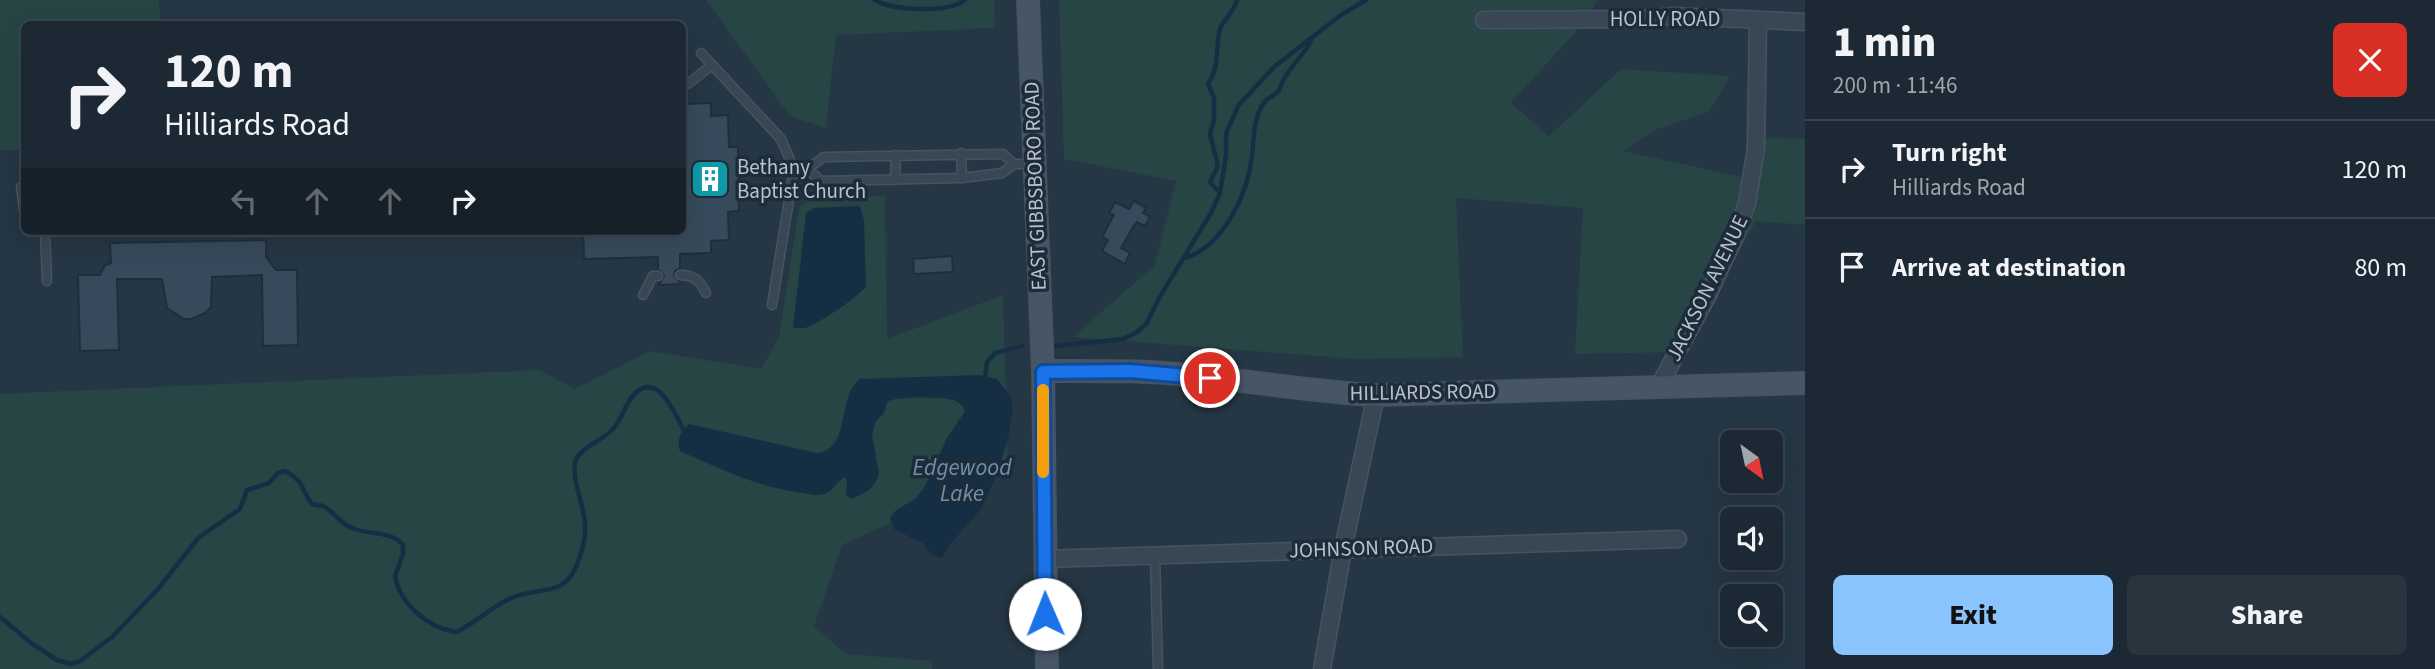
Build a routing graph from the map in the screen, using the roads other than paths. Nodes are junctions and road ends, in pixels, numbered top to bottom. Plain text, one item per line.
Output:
1 (1028, 0) edge
2 (1484, 20) dead end
3 (1758, 20) junction
4 (1805, 22) edge
5 (701, 53) dead end
6 (712, 65) junction
7 (686, 84) edge
8 (961, 153) junction
9 (896, 155) junction
10 (1025, 164) junction
11 (794, 169) junction
12 (807, 169) junction
13 (962, 177) junction
14 (895, 180) junction
15 (45, 235) edge
16 (680, 275) dead end
17 (658, 276) dead end
18 (47, 281) dead end
19 (706, 293) dead end
20 (643, 295) dead end
21 (772, 305) dead end
22 (1043, 372) junction
23 (1805, 383) edge
24 (1659, 386) junction
25 (1376, 395) junction
26 (1678, 539) dead end
27 (1343, 549) junction
28 (1155, 555) junction
29 (1044, 559) junction
30 (1047, 669) edge
31 (1158, 669) edge
32 (1322, 669) edge

1 - 10 street, EAST GIBBSBORO ROAD
2 - 3 street, HOLLY ROAD
3 - 4 street, HOLLY ROAD
3 - 24 street, JACKSON AVENUE
5 - 6 lane
6 - 7 lane
6 - 11 lane
8 - 9 lane
8 - 10 lane
8 - 13 lane
9 - 12 lane
9 - 14 lane
10 - 13 lane
10 - 22 street, EAST GIBBSBORO ROAD
11 - 12 lane
11 - 21 lane
12 - 14 lane
13 - 14 lane
15 - 18 lane
16 - 19 lane
17 - 20 lane
22 - 25 street, HILLIARDS ROAD
22 - 29 street, EAST GIBBSBORO ROAD
23 - 24 street, HILLIARDS ROAD
24 - 25 street, HILLIARDS ROAD
25 - 27 street
26 - 27 street, JOHNSON ROAD
27 - 28 street, JOHNSON ROAD
27 - 32 street
28 - 29 street, JOHNSON ROAD
28 - 31 lane
29 - 30 street, EAST GIBBSBORO ROAD

